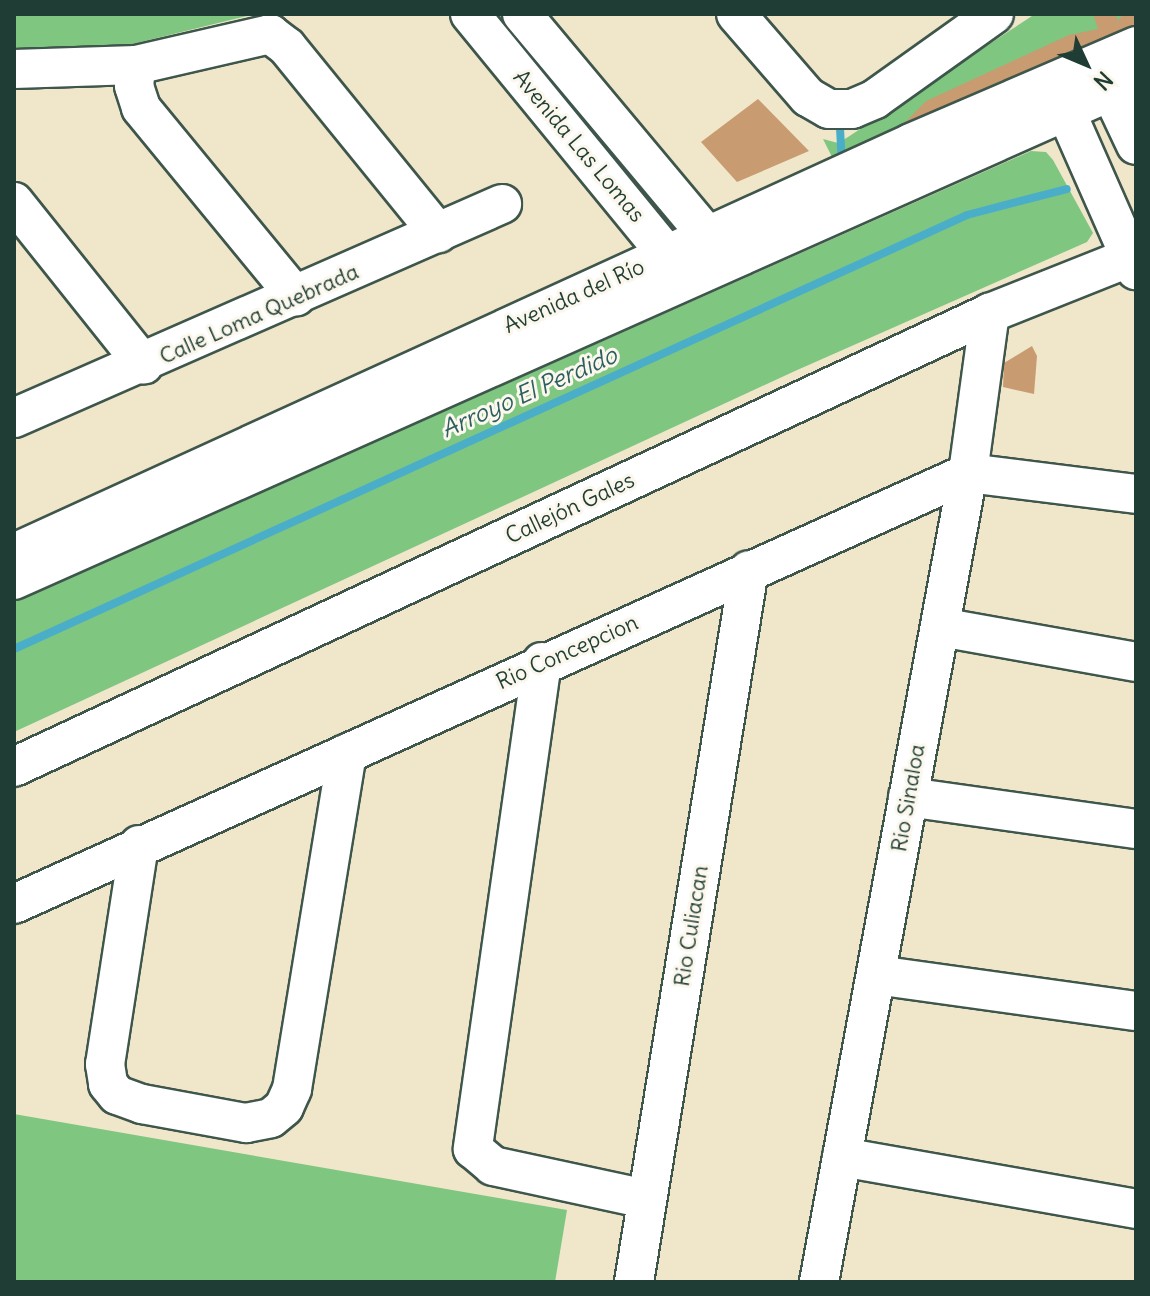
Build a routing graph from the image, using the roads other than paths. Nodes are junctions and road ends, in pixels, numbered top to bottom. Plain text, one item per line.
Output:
1 (470, 14) edge
2 (522, 14) edge
3 (736, 14) edge
4 (994, 14) edge
5 (953, 24) edge
6 (1136, 46) edge
7 (136, 65) junction
8 (14, 69) edge
9 (1115, 86) edge
10 (1064, 108) junction
11 (1136, 145) edge
12 (14, 202) edge
13 (502, 204) dead end
14 (438, 233) junction
15 (719, 249) junction
16 (1134, 261) edge
17 (677, 267) junction
18 (296, 297) junction
19 (990, 313) junction
20 (144, 365) junction
21 (14, 418) edge
22 (968, 473) junction
23 (1136, 494) edge
24 (14, 553) edge
25 (749, 570) junction
26 (14, 580) edge
27 (940, 627) junction
28 (542, 662) junction
29 (1136, 662) edge
30 (347, 753) junction
31 (14, 767) edge
32 (908, 797) junction
33 (1136, 829) edge
34 (139, 845) junction
35 (14, 904) edge
36 (876, 975) junction
37 (1136, 1011) edge
38 (842, 1157) junction
39 (646, 1199) junction
40 (1136, 1209) edge
41 (634, 1282) edge
42 (819, 1282) edge

1 - 17 street, Avenida Las Lomas
2 - 15 street, Avenida Las Lomas
3 - 5 street
4 - 5 street
6 - 9 street, Avenida del Río
7 - 8 street
7 - 14 street
7 - 18 street
9 - 10 street, Avenida del Río
9 - 11 street
10 - 15 street, Avenida del Río
10 - 16 street
12 - 20 street
13 - 14 street, Calle Loma Quebrada
14 - 18 street, Calle Loma Quebrada
15 - 17 street, Avenida del Río
16 - 19 street, Callejón Gales
17 - 24 street, Avenida del Río
17 - 26 street, Avenida del Río
18 - 20 street, Calle Loma Quebrada
19 - 22 street, Rio Sinaloa
19 - 31 street, Callejón Gales
20 - 21 street, Calle Loma Quebrada
22 - 23 street
22 - 25 street, Rio Concepcion
22 - 27 street, Rio Sinaloa
25 - 28 street, Rio Concepcion
25 - 39 street, Rio Culiacan
27 - 29 street
27 - 32 street, Rio Sinaloa
28 - 30 street, Rio Concepcion
28 - 39 street
30 - 34 street, Rio Concepcion
30 - 34 street
32 - 33 street
32 - 36 street, Rio Sinaloa
34 - 35 street, Rio Concepcion
36 - 37 street
36 - 38 street, Rio Sinaloa
38 - 40 street
38 - 42 street, Rio Sinaloa
39 - 41 street, Rio Culiacan

